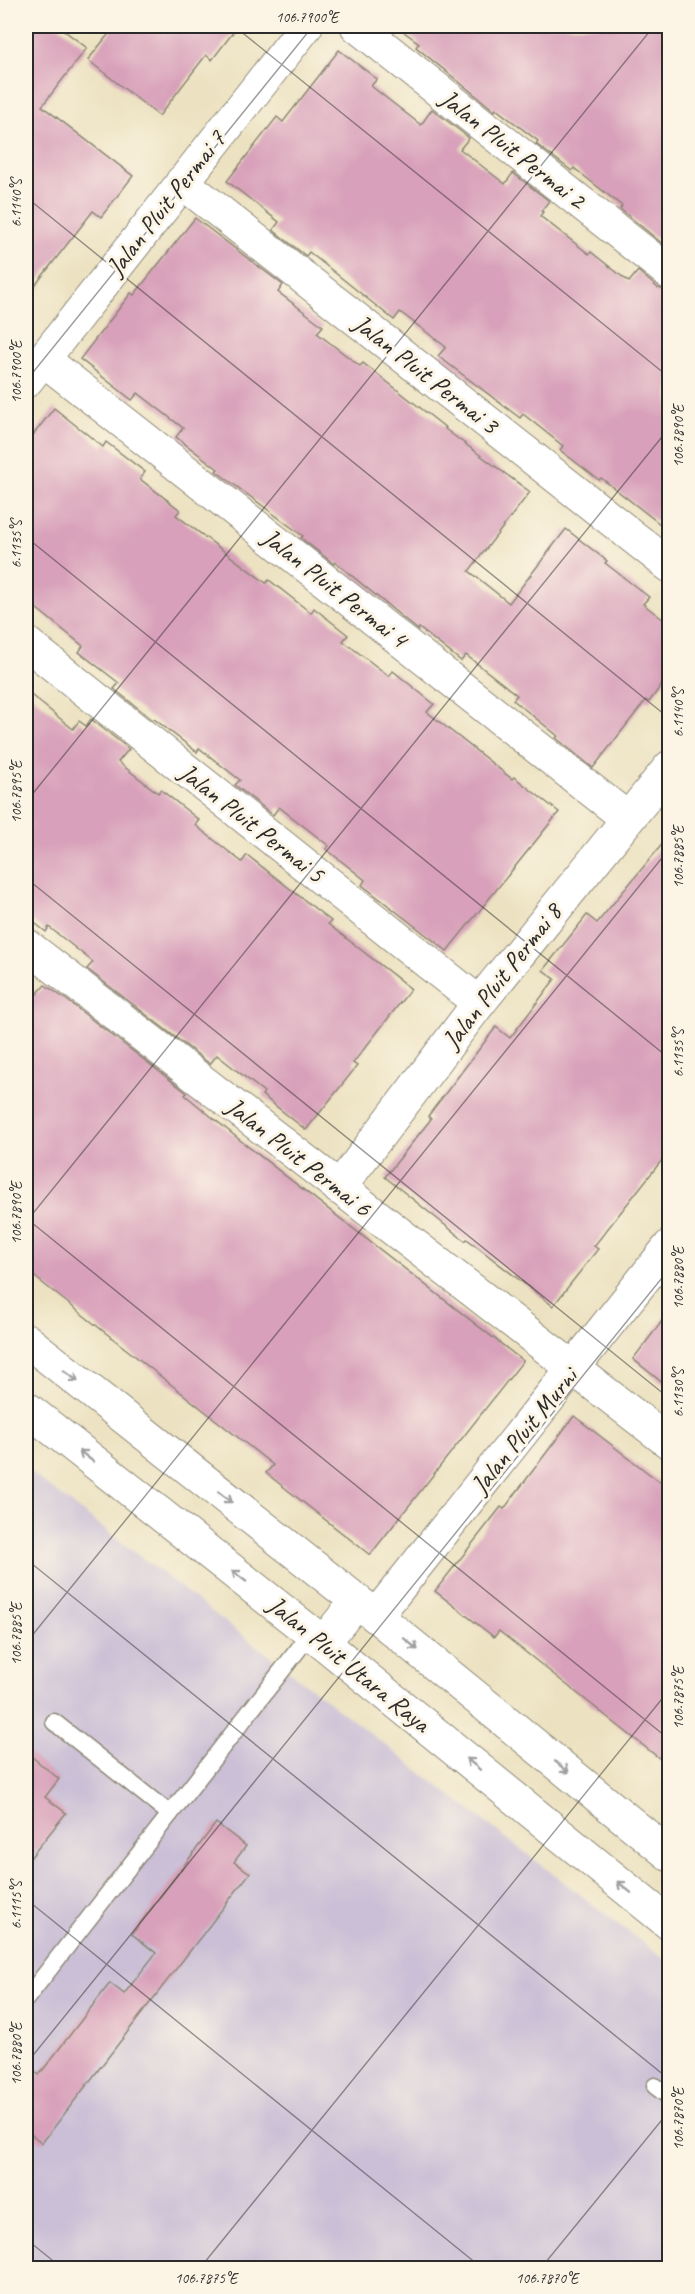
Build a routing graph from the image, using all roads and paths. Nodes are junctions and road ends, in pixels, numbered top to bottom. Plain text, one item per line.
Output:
1 (306, 26) edge
2 (357, 26) edge
3 (182, 182) junction
4 (669, 273) edge
5 (34, 370) edge
6 (669, 566) edge
7 (26, 643) edge
8 (669, 767) edge
9 (627, 818) junction
10 (26, 945) edge
11 (479, 1003) junction
12 (339, 1188) junction
13 (669, 1246) edge
14 (26, 1340) edge
15 (574, 1369) junction
16 (26, 1408) edge
17 (669, 1443) edge
18 (366, 1608) junction
19 (317, 1638) junction
20 (54, 1722) dead end
21 (170, 1814) junction
22 (669, 1855) edge
23 (669, 1924) edge
24 (26, 1999) edge
25 (655, 2086) dead end
26 (669, 2097) edge

1 - 3 street, Jalan Pluit Permai 7
2 - 4 street, Jalan Pluit Permai 2
3 - 5 street, Jalan Pluit Permai 7
3 - 6 street, Jalan Pluit Permai 3
5 - 9 street, Jalan Pluit Permai 4
7 - 11 street, Jalan Pluit Permai 5
8 - 9 street, Jalan Pluit Permai 8
9 - 11 street, Jalan Pluit Permai 8
10 - 12 street, Jalan Pluit Permai 6
11 - 12 street, Jalan Pluit Permai 8
12 - 15 street, Jalan Pluit Permai 6
13 - 15 street, Jalan Pluit Murni
14 -> 18 street, Jalan Pluit Utara Raya
15 - 17 street, Jalan Pluit Permai 6
15 - 18 street, Jalan Pluit Murni
19 -> 16 street, Jalan Pluit Utara Raya
18 - 19 street, Jalan Pluit Murni
18 -> 22 street, Jalan Pluit Utara Raya
19 - 21 lane
23 -> 19 street, Jalan Pluit Utara Raya
20 - 21 lane
21 - 24 lane
25 - 26 lane

